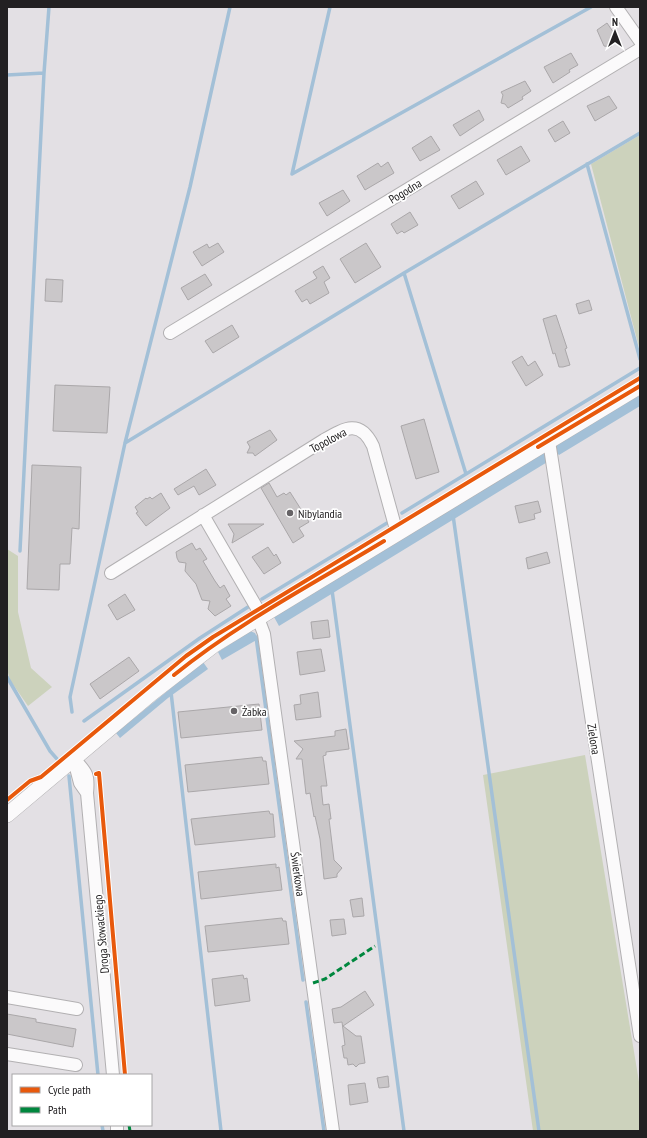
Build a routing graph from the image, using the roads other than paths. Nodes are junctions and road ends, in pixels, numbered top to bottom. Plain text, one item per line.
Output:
1 (616, 7) edge
2 (640, 41) edge
3 (640, 49) edge
4 (170, 333) dead end
5 (640, 386) edge
6 (549, 441) junction
7 (203, 515) junction
8 (399, 532) junction
9 (111, 573) dead end
10 (259, 616) junction
11 (74, 759) junction
12 (7, 815) edge
13 (7, 997) edge
14 (77, 1010) dead end
15 (640, 1036) edge
16 (7, 1054) edge
17 (76, 1065) dead end
18 (113, 1074) edge
19 (333, 1131) edge

1 - 2 street
3 - 4 street, Pogodna
5 - 6 main road
6 - 8 main road
6 - 15 street, Zielona
7 - 8 street, Topolowa
7 - 9 street, Topolowa
7 - 10 street
8 - 10 main road
10 - 11 main road
10 - 19 street, Świerkowa
11 - 12 main road
11 - 18 street, Droga Słowackiego
13 - 14 street
16 - 17 street

